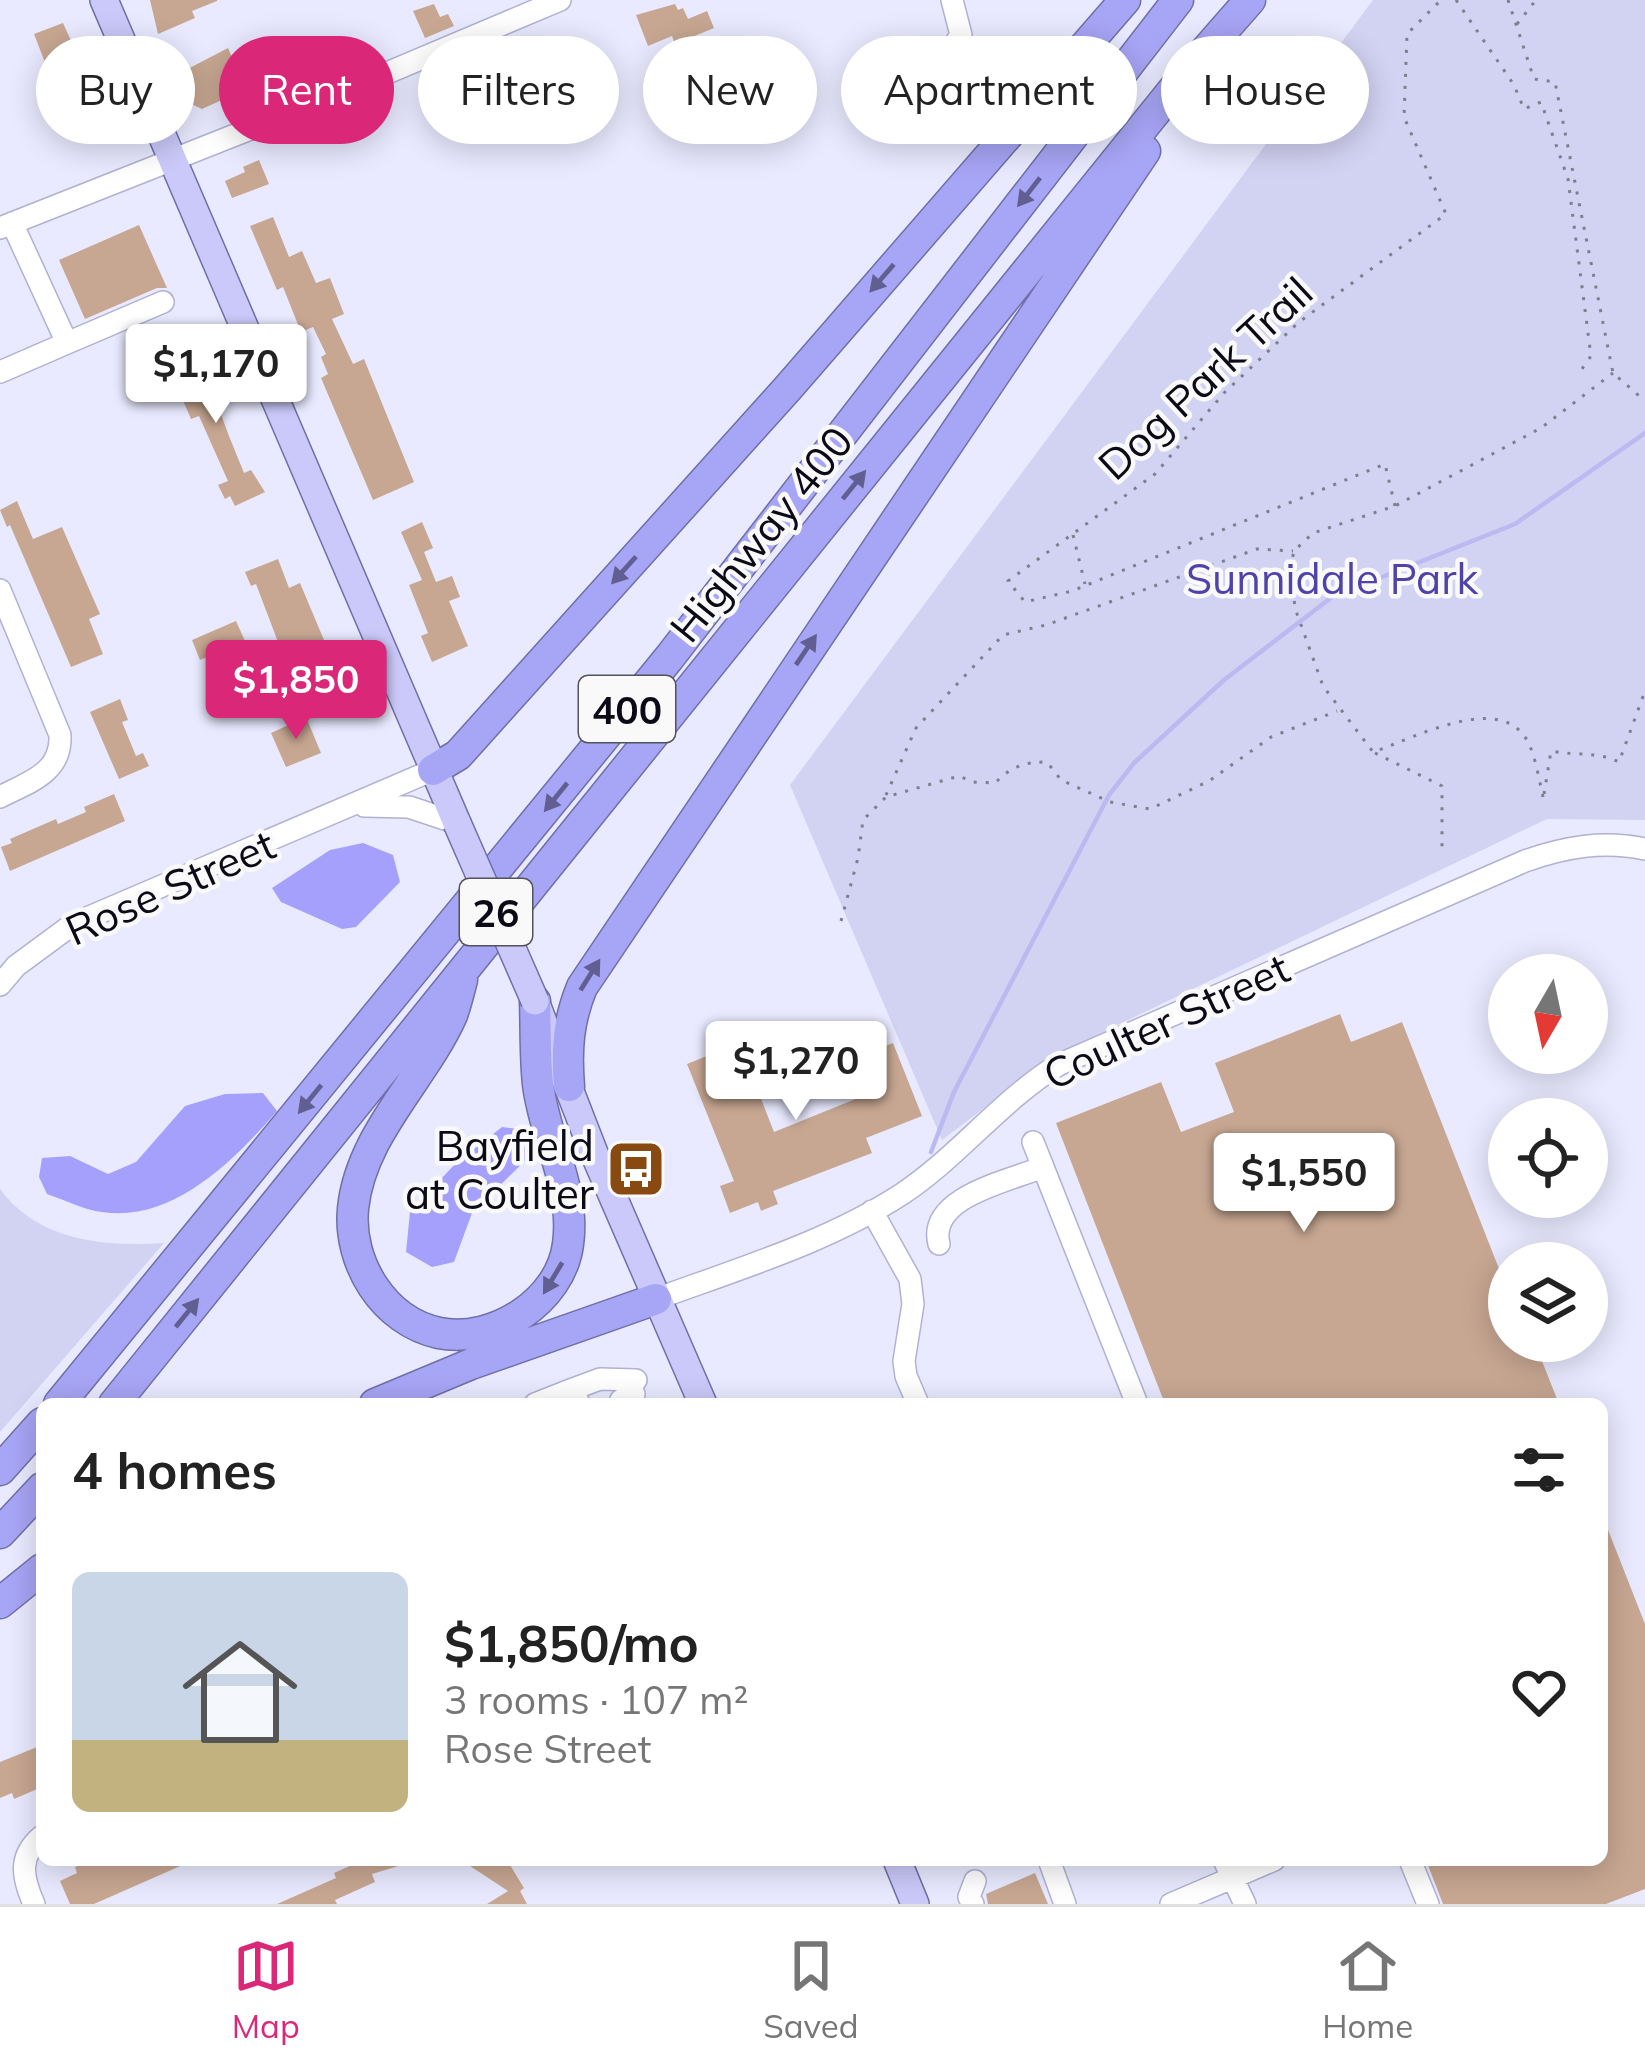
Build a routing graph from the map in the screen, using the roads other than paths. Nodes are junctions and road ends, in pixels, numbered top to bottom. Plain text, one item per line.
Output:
1 (104, 0) edge
2 (560, 0) edge
3 (952, 0) edge
4 (1125, 0) edge
5 (1178, 0) edge
6 (1250, 0) edge
7 (960, 36) edge
8 (1218, 36) edge
9 (1161, 105) edge
10 (1161, 122) edge
11 (171, 161) junction
12 (6, 225) edge
13 (163, 302) dead end
14 (67, 344) junction
15 (0, 372) edge
16 (0, 590) edge
17 (433, 770) junction
18 (0, 797) edge
19 (352, 807) junction
20 (457, 823) junction
21 (1645, 849) edge
22 (467, 963) junction
23 (0, 985) edge
24 (535, 1001) junction
25 (568, 1086) junction
26 (1033, 1142) dead end
27 (1043, 1167) junction
28 (872, 1211) junction
29 (939, 1244) dead end
30 (656, 1299) junction
31 (630, 1391) dead end
32 (576, 1396) edge
33 (64, 1398) edge
34 (119, 1398) edge
35 (389, 1398) edge
36 (700, 1398) edge
37 (915, 1398) edge
38 (1135, 1398) edge
39 (36, 1430) edge
40 (0, 1470) edge
41 (36, 1494) edge
42 (0, 1533) edge
43 (36, 1574) edge
44 (0, 1603) edge
45 (36, 1844) edge
46 (899, 1866) edge
47 (1051, 1866) edge
48 (1412, 1866) edge
49 (1228, 1869) edge
50 (975, 1881) dead end
51 (34, 1904) edge
52 (915, 1904) edge
53 (973, 1904) edge
54 (1065, 1904) edge
55 (1171, 1904) edge
56 (1245, 1904) edge
57 (1428, 1904) edge

1 - 11 main road
2 - 11 street
3 - 7 street
4 -> 17 highway
5 -> 33 highway, Highway 400 / 400
6 - 8 highway, Highway 400 / 400
22 -> 9 highway, Highway 400 / 400
25 -> 10 highway
11 - 12 street
11 - 17 main road
12 - 14 street
13 - 14 street
14 - 15 street
16 - 18 street
17 - 19 street, Rose Street
17 - 20 main road, 26
19 - 20 street, Rose Street
19 - 23 street, Rose Street
20 - 24 main road, 26, bridge
21 - 28 street, Coulter Street
24 -> 22 highway
34 -> 22 highway, Highway 400 / 400
24 - 25 main road, 26
25 - 30 main road, 26
26 - 27 street
27 - 29 street
27 - 38 street
28 - 30 street, Coulter Street
28 - 37 street
30 - 35 highway
30 - 36 main road, 26
31 - 32 street
39 - 40 highway
41 - 42 highway
43 - 44 highway
45 - 51 street
46 - 52 main road
47 - 54 street
48 - 57 street
49 - 55 street
49 - 56 street
50 - 53 street

